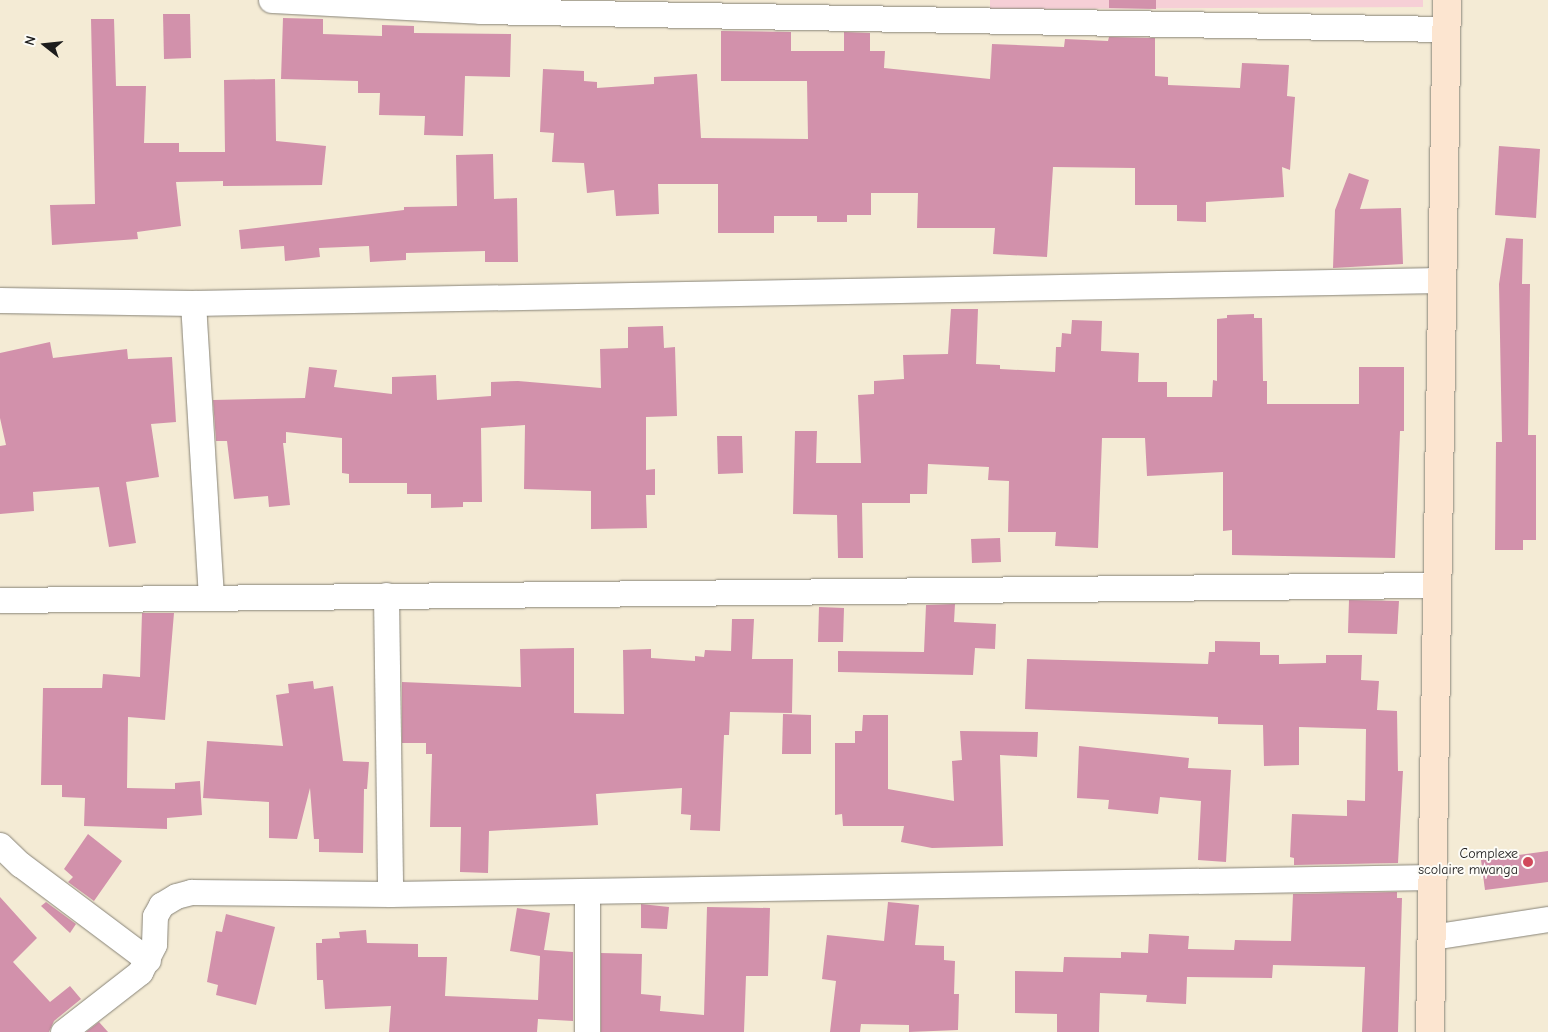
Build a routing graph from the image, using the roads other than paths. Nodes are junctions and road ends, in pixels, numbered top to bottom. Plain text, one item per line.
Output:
1 (271, 0) edge
2 (1447, 0) edge
3 (479, 5) edge
4 (747, 7) edge
5 (982, 11) edge
6 (1447, 29) junction
7 (1441, 280) junction
8 (0, 300) edge
9 (192, 303) junction
10 (1437, 585) junction
11 (386, 595) junction
12 (211, 596) junction
13 (0, 600) edge
14 (0, 845) edge
15 (1434, 877) junction
16 (587, 891) junction
17 (390, 894) junction
18 (1548, 919) edge
19 (1432, 937) junction
20 (148, 960) junction
21 (64, 1032) edge
22 (587, 1032) edge
23 (1430, 1032) edge

1 - 3 street
2 - 6 main road
3 - 4 street
4 - 5 street
5 - 6 street
6 - 7 main road
7 - 9 street
7 - 10 main road
8 - 9 street
9 - 12 street
10 - 11 street
10 - 15 main road
11 - 12 street
11 - 17 street
12 - 13 street
14 - 20 street
15 - 16 street
15 - 19 main road
16 - 17 street
16 - 22 street
17 - 20 street
18 - 19 street
19 - 23 main road
20 - 21 street

